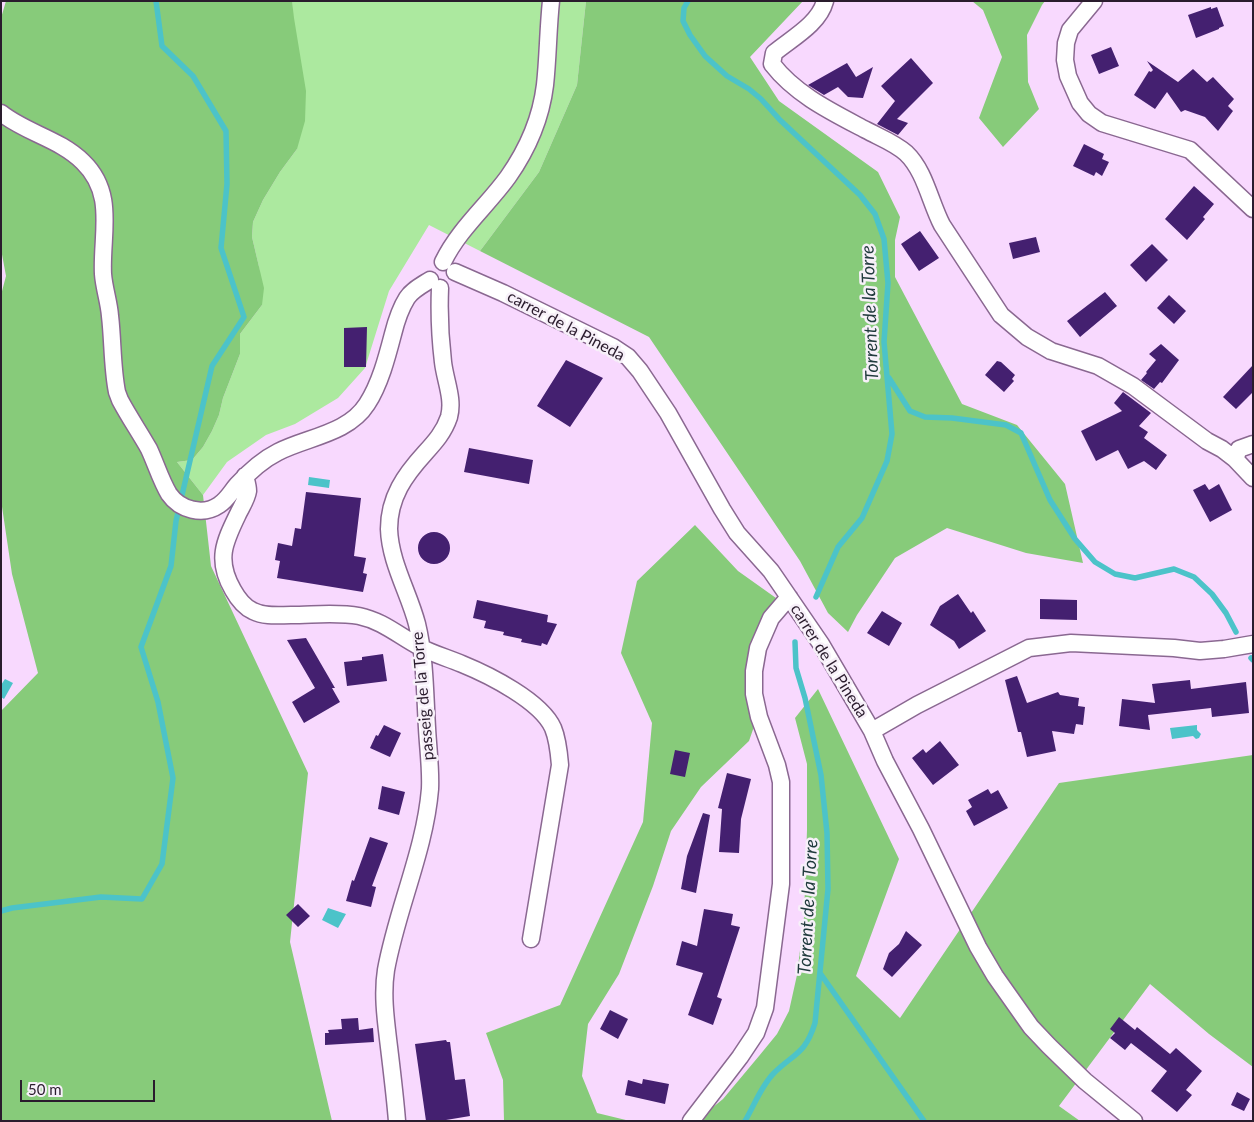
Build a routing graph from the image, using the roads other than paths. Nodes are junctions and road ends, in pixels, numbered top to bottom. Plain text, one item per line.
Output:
1 (551, 1) edge
2 (825, 1) edge
3 (1094, 1) edge
4 (1, 113) edge
5 (1253, 209) edge
6 (449, 267) junction
7 (435, 284) junction
8 (1253, 444) edge
9 (1235, 459) junction
10 (245, 476) junction
11 (1253, 478) edge
12 (789, 597) junction
13 (1253, 644) edge
14 (420, 647) junction
15 (872, 731) junction
16 (531, 939) dead end
17 (397, 1121) edge
18 (691, 1121) edge
19 (1134, 1121) edge

1 - 6 street
2 - 9 street
3 - 5 street
4 - 10 street
6 - 7 street
6 - 12 street, carrer de la Pineda
7 - 10 street
7 - 14 street, passeig de la Torre
8 - 9 street
9 - 11 street
10 - 14 street
12 - 15 street, carrer de la Pineda
12 - 18 street
13 - 15 street
14 - 16 street
14 - 17 street, passeig de la Torre
15 - 19 street, carrer de la Pineda

